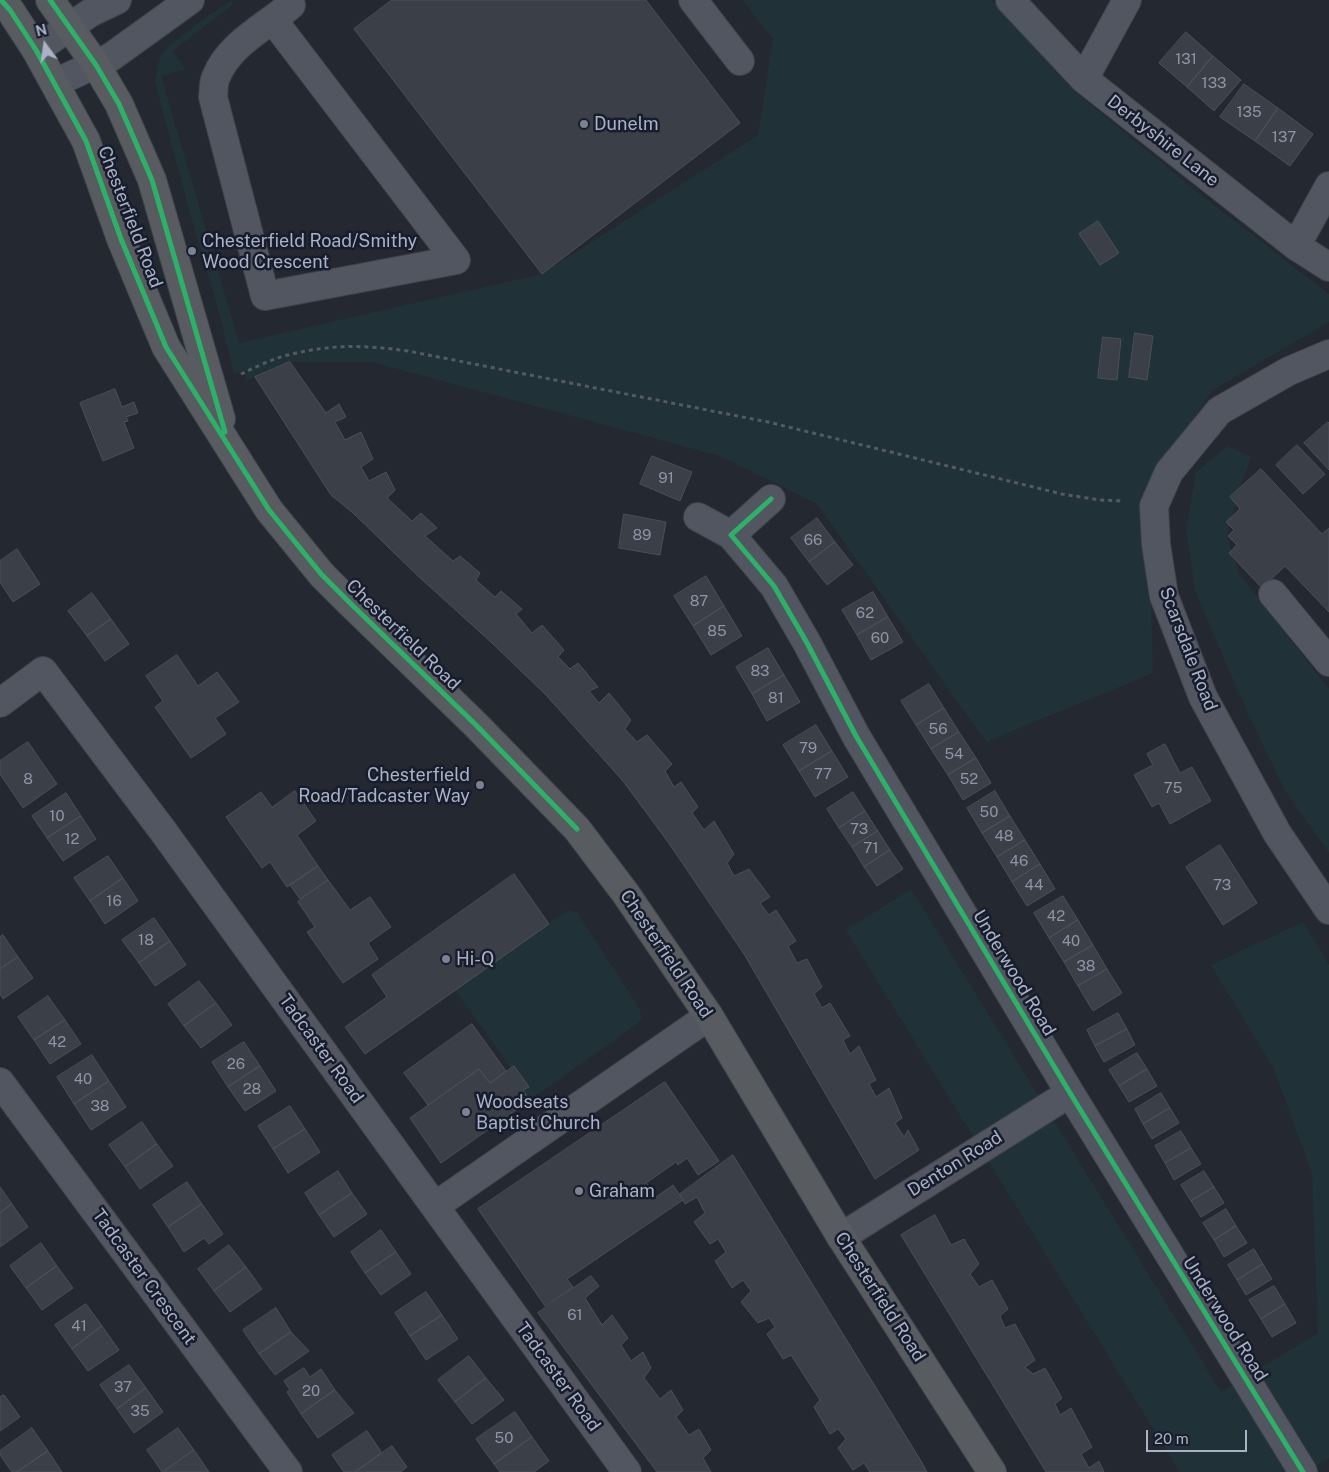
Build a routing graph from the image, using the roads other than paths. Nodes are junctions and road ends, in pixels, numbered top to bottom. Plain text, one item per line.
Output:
1 (0, 0) edge
2 (50, 0) edge
3 (117, 0) edge
4 (190, 0) edge
5 (693, 0) edge
6 (1010, 0) edge
7 (1127, 0) edge
8 (280, 10) edge
9 (70, 27) junction
10 (36, 50) junction
11 (740, 61) dead end
12 (96, 65) junction
13 (1084, 79) junction
14 (55, 83) junction
15 (1329, 186) edge
16 (1296, 246) junction
17 (1329, 267) edge
18 (1329, 354) edge
19 (228, 446) junction
20 (771, 499) dead end
21 (698, 517) dead end
22 (731, 535) junction
23 (1273, 594) dead end
24 (1329, 662) edge
25 (0, 703) edge
26 (1329, 910) edge
27 (709, 1016) junction
28 (0, 1082) edge
29 (1070, 1093) junction
30 (435, 1206) junction
31 (841, 1237) junction
32 (288, 1472) edge
33 (627, 1472) edge
34 (992, 1472) edge
35 (1303, 1472) edge

1 - 10 highway, Chesterfield Road
2 - 9 highway, Chesterfield Road
3 - 9 street
4 - 12 street
5 - 11 street
6 - 13 street, Derbyshire Lane
7 - 13 street
8 - 8 street
9 - 10 street
9 - 12 highway, Chesterfield Road
10 - 14 highway, Chesterfield Road
12 - 14 street
12 - 19 highway, Chesterfield Road
13 - 16 street, Derbyshire Lane
14 - 19 highway, Chesterfield Road
15 - 16 street
16 - 17 street, Derbyshire Lane
18 - 26 street, Scarsdale Road
19 - 27 highway, Chesterfield Road
20 - 22 street
21 - 22 street, Underwood Road
22 - 29 street, Underwood Road
23 - 24 street
25 - 30 street, Tadcaster Road
27 - 30 street
27 - 31 highway, Chesterfield Road
28 - 32 street, Tadcaster Crescent
29 - 31 street, Denton Road
29 - 35 street, Underwood Road
30 - 33 street, Tadcaster Road
31 - 34 highway, Chesterfield Road

